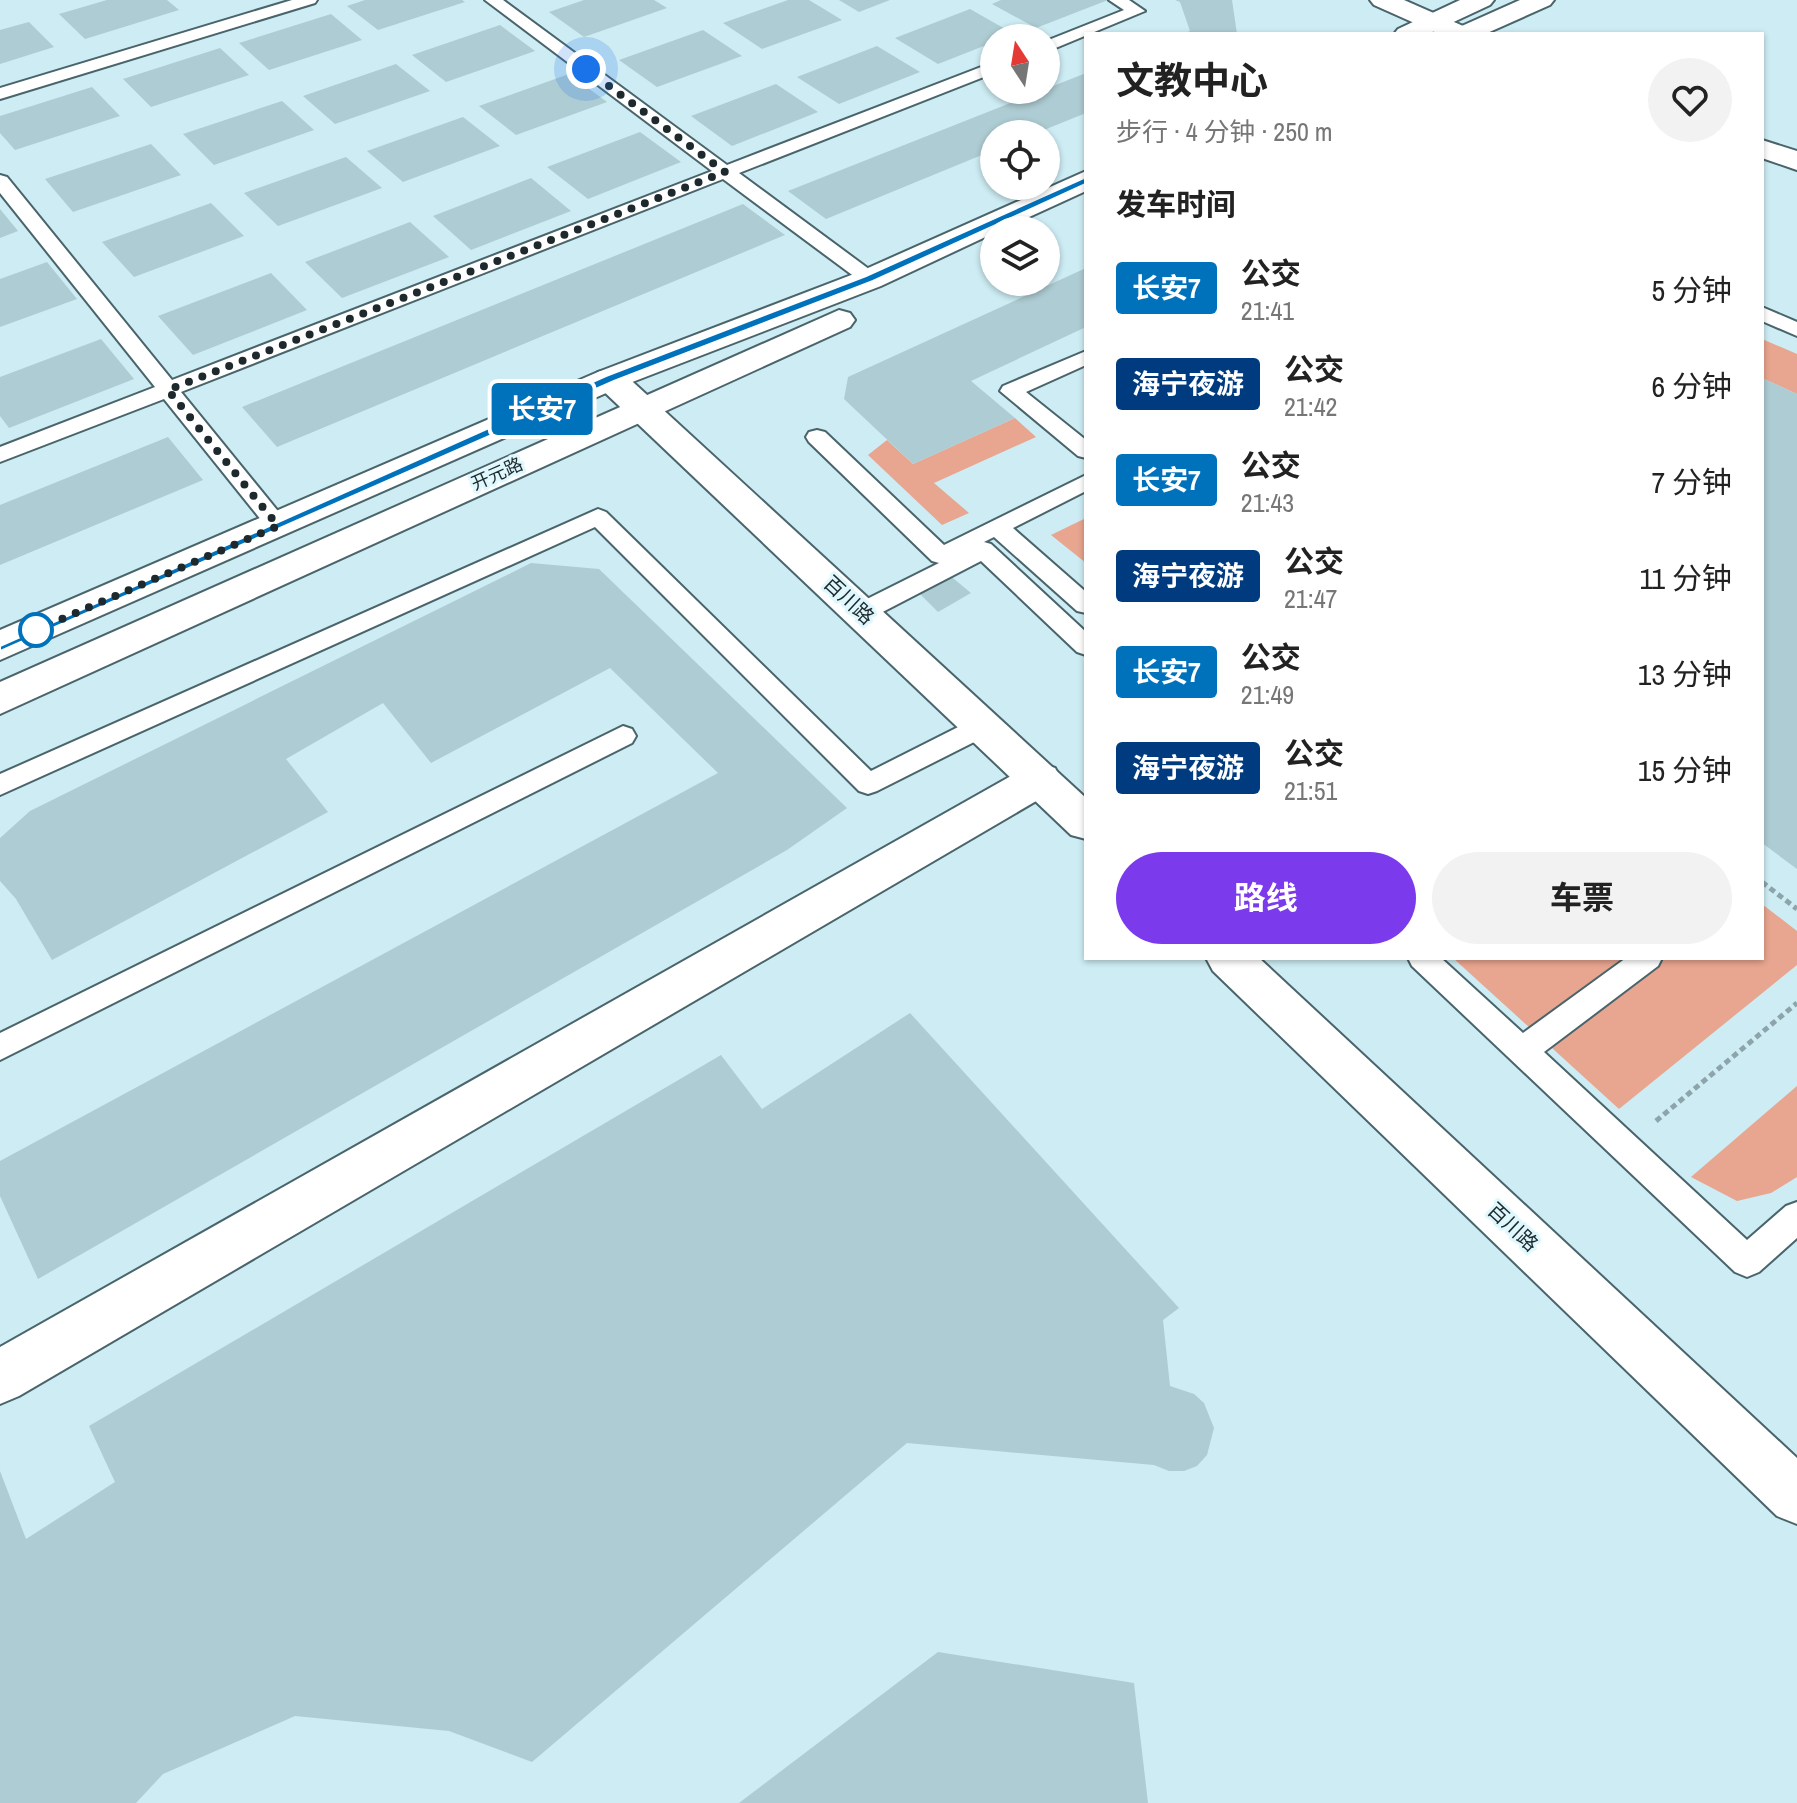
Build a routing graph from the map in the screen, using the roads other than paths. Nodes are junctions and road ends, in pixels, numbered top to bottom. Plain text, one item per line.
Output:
1 (309, 0) edge
2 (493, 0) edge
3 (1117, 0) edge
4 (1383, 0) edge
5 (1481, 0) edge
6 (1541, 0) edge
7 (1432, 23) junction
8 (1412, 32) edge
9 (1457, 32) edge
10 (1467, 32) edge
11 (1060, 41) edge
12 (980, 72) edge
13 (0, 94) edge
14 (1764, 149) edge
15 (1797, 161) edge
16 (725, 172) junction
17 (0, 181) edge
18 (1084, 181) edge
19 (1084, 210) edge
20 (1060, 220) edge
21 (980, 256) edge
22 (870, 279) junction
23 (1764, 314) edge
24 (1797, 330) edge
25 (1084, 358) edge
26 (610, 379) junction
27 (168, 390) junction
28 (642, 409) junction
29 (817, 437) dead end
30 (1084, 449) edge
31 (0, 455) edge
32 (1084, 483) edge
33 (278, 526) junction
34 (997, 527) junction
35 (940, 555) junction
36 (1084, 603) edge
37 (856, 606) junction
38 (1084, 644) edge
39 (0, 646) edge
40 (0, 699) edge
41 (983, 726) junction
42 (623, 736) dead end
43 (1040, 779) junction
44 (0, 785) edge
45 (1084, 821) edge
46 (1231, 960) edge
47 (1424, 960) edge
48 (1645, 960) edge
49 (0, 1047) edge
50 (1522, 1051) junction
51 (1797, 1217) edge
52 (0, 1377) edge
53 (1797, 1496) edge

1 - 13 lane
2 - 16 lane
3 - 11 lane
4 - 7 main road
5 - 7 main road
6 - 10 main road
7 - 8 main road
7 - 9 main road
12 - 16 lane
14 - 15 main road
16 - 22 lane
16 - 27 lane
17 - 27 lane
18 - 22 main road
19 - 20 main road
21 - 28 main road, 开元路
22 - 26 main road
23 - 24 lane
25 - 30 lane
26 - 28 main road, 百川路
26 - 33 main road
27 - 31 lane
27 - 33 lane
28 - 37 main road, 百川路
28 - 40 main road, 开元路
29 - 35 lane
32 - 34 lane
33 - 39 main road
34 - 35 lane
34 - 36 lane
35 - 37 lane
37 - 38 lane
37 - 41 main road, 百川路
41 - 43 main road, 百川路
41 - 44 lane
42 - 49 lane
43 - 45 main road, 百川路
43 - 52 main road
46 - 53 main road, 百川路
47 - 50 lane
48 - 50 lane
50 - 51 lane

